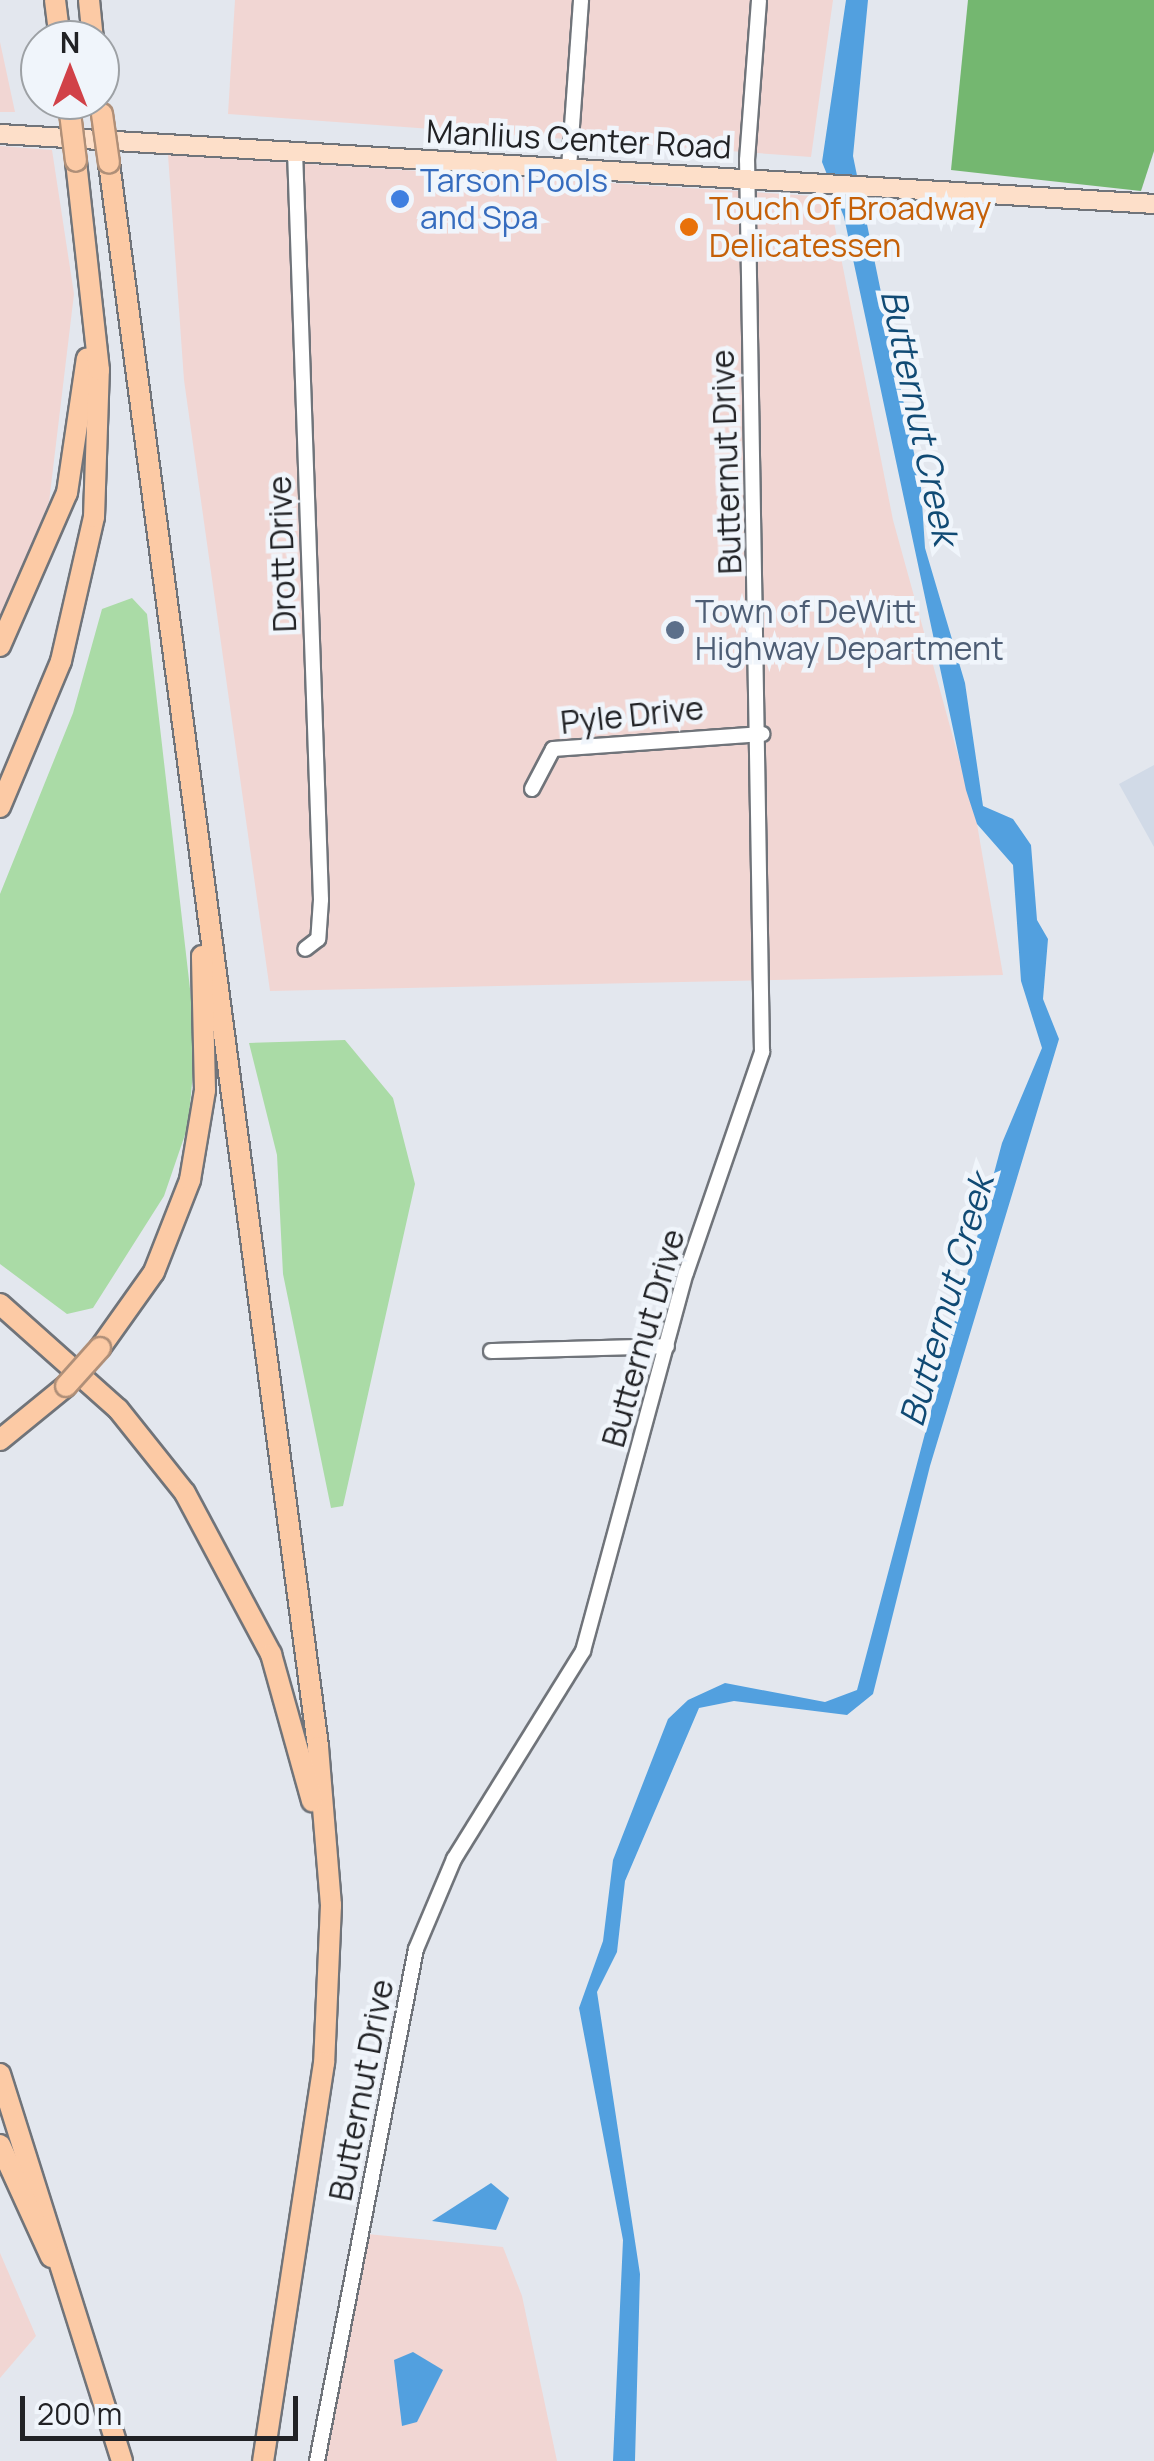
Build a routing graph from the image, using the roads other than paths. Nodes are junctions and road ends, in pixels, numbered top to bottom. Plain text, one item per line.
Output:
1 (581, 0) edge
2 (759, 0) edge
3 (71, 120) edge
4 (103, 120) edge
5 (0, 134) edge
6 (295, 151) junction
7 (570, 168) junction
8 (748, 179) junction
9 (1154, 204) edge
10 (89, 266) junction
11 (0, 646) edge
12 (762, 734) junction
13 (532, 788) dead end
14 (0, 808) edge
15 (196, 839) junction
16 (305, 949) dead end
17 (0, 1304) edge
18 (667, 1346) junction
19 (492, 1350) dead end
20 (0, 1440) edge
21 (326, 1852) junction
22 (0, 2074) edge
23 (0, 2145) edge
24 (96, 2366) junction
25 (122, 2461) edge
26 (263, 2461) edge
27 (318, 2461) edge

1 - 7 street
2 - 8 street, Butternut Drive
3 - 10 highway, bridge
4 - 15 highway, bridge
5 - 6 main road, Manlius Center Road
6 - 7 main road, Manlius Center Road
6 - 16 street, Drott Drive
7 - 8 main road, Manlius Center Road
8 - 9 main road, Manlius Center Road
8 - 12 street, Butternut Drive
10 - 11 highway
10 - 14 highway
12 - 13 street, Pyle Drive
12 - 18 street, Butternut Drive
15 - 20 highway, bridge
15 - 21 highway
17 - 21 highway
18 - 19 street
18 - 27 street, Butternut Drive
21 - 26 highway
22 - 24 highway
23 - 24 highway
24 - 25 highway

